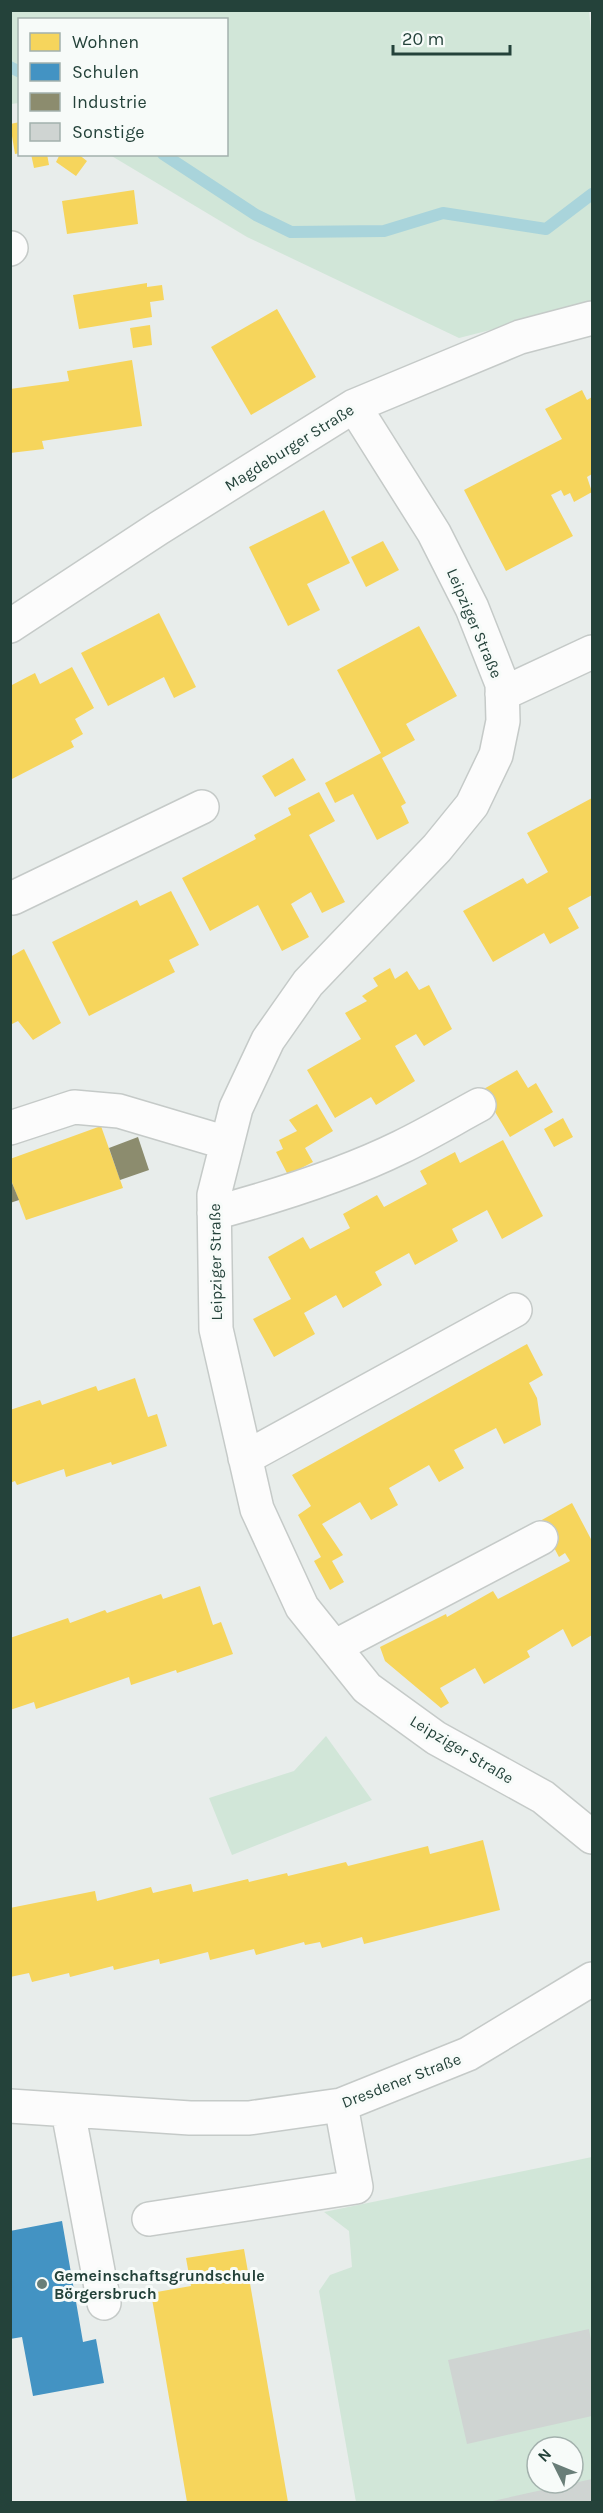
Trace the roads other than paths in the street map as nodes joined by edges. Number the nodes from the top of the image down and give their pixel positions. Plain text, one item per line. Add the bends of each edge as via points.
1 (592, 318) edge
2 (354, 406) junction
3 (10, 627) edge
4 (592, 652) edge
5 (502, 694) junction
6 (202, 807) dead end
7 (11, 897) edge
8 (478, 1105) dead end
9 (10, 1128) edge
10 (227, 1143) junction
11 (214, 1213) junction
12 (515, 1310) dead end
13 (245, 1458) junction
14 (541, 1538) dead end
15 (334, 1647) junction
16 (592, 1838) edge
17 (592, 1979) edge
18 (341, 2105) junction
19 (10, 2106) edge
20 (68, 2111) junction
21 (149, 2219) dead end
22 (104, 2303) dead end

1 - 2 street, Magdeburger Straße via 520,337
2 - 3 street, Magdeburger Straße
2 - 5 street, Leipziger Straße via 440,544 472,608 502,684
4 - 5 street
5 - 10 street, Leipziger Straße via 503,721 496,755 472,805 308,983 268,1040 236,1108
6 - 7 street
8 - 11 street via 401,1147 335,1174
9 - 10 street via 74,1107 119,1111
10 - 11 street, Leipziger Straße via 214,1196
11 - 13 street, Leipziger Straße via 216,1329
12 - 13 street
13 - 15 street, Leipziger Straße via 257,1509 302,1607
14 - 15 street
15 - 16 street, Leipziger Straße via 367,1688 436,1738 543,1797
17 - 18 street, Dresdener Straße via 468,2054
18 - 20 street, Dresdener Straße via 249,2118
18 - 21 street via 356,2187
19 - 20 street, Dresdener Straße
20 - 22 street

